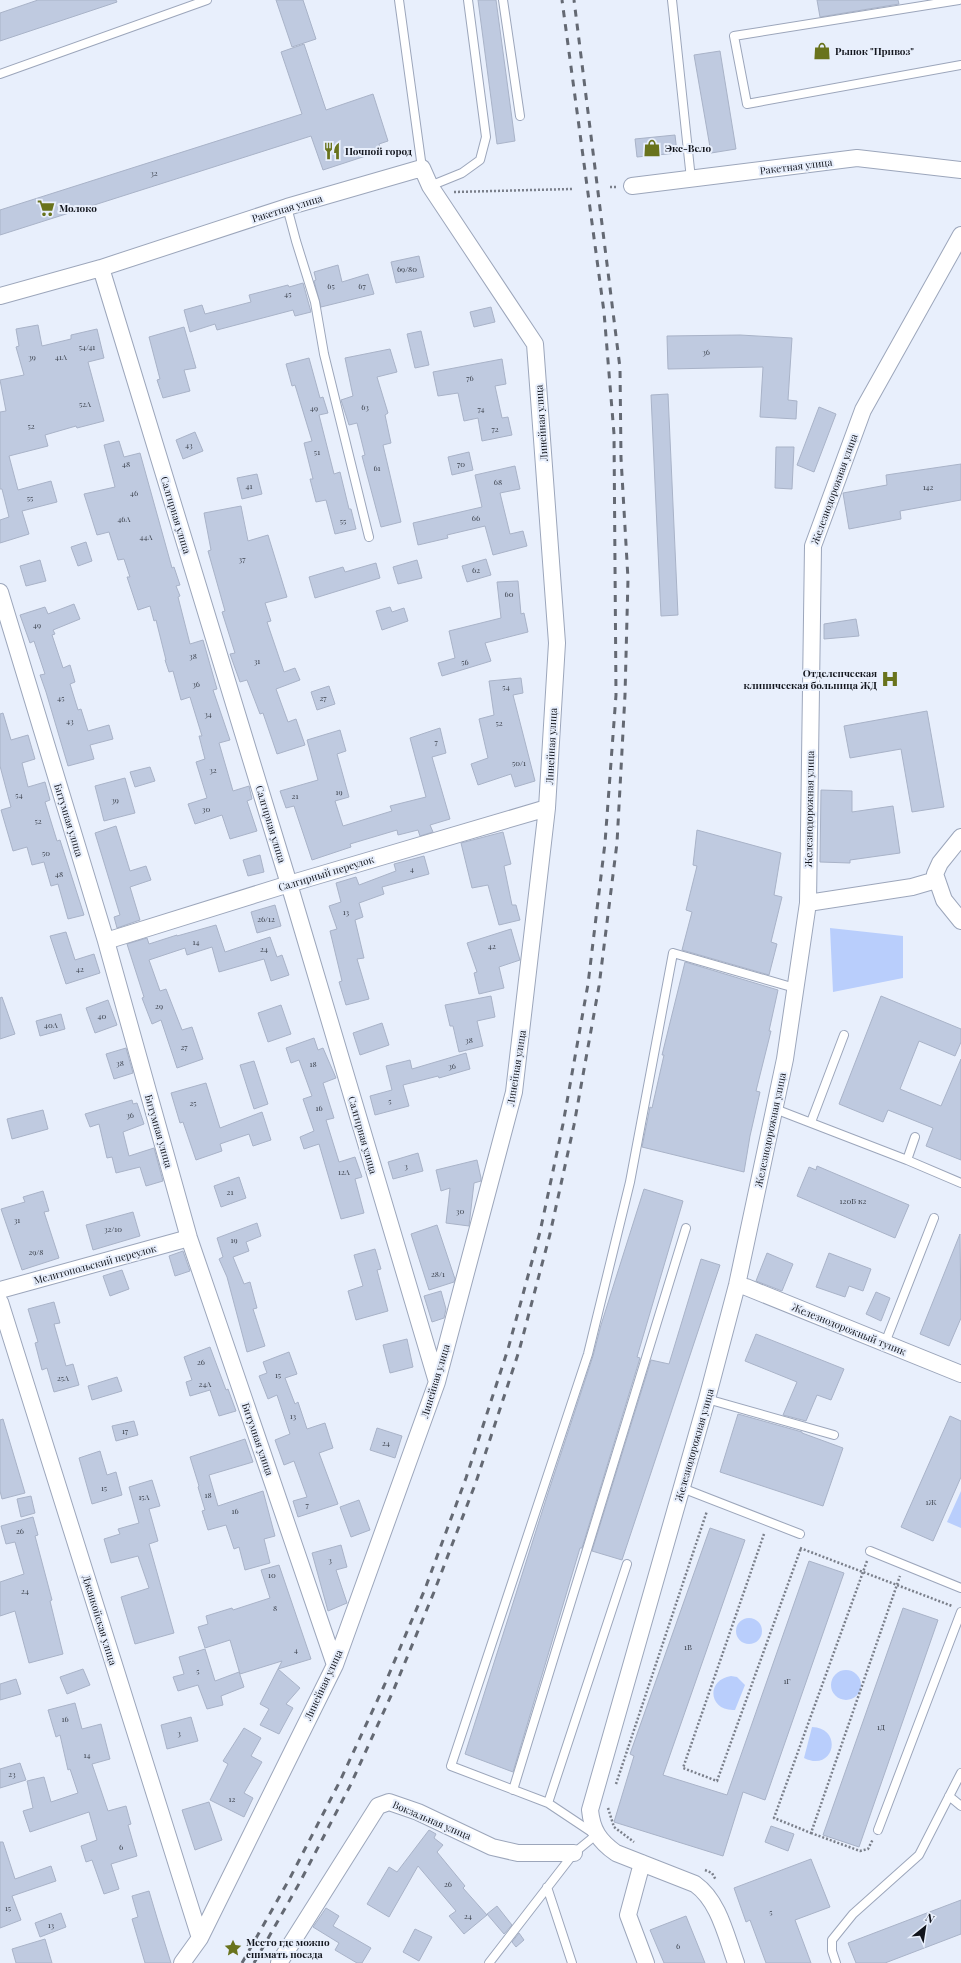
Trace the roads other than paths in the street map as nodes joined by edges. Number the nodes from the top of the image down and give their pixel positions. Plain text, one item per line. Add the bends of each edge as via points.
1 (207, 0) edge
2 (399, 0) edge
3 (468, 0) edge
4 (503, 0) edge
5 (672, 0) edge
6 (959, 0) edge
7 (961, 65) edge
8 (0, 74) edge
9 (520, 116) dead end
10 (422, 168) junction
11 (961, 170) edge
12 (690, 179) junction
13 (434, 184) junction
14 (632, 186) dead end
15 (287, 207) junction
16 (961, 235) edge
17 (101, 268) junction
18 (0, 296) edge
19 (369, 537) dead end
20 (0, 592) edge
21 (547, 808) junction
22 (961, 837) edge
23 (936, 880) junction
24 (289, 884) junction
25 (808, 903) junction
26 (961, 921) edge
27 (106, 941) junction
28 (795, 988) junction
29 (844, 1035) dead end
30 (775, 1109) junction
31 (811, 1122) junction
32 (915, 1137) dead end
33 (907, 1160) junction
34 (961, 1183) edge
35 (934, 1218) dead end
36 (686, 1228) dead end
37 (189, 1238) junction
38 (737, 1285) junction
39 (0, 1290) edge
40 (0, 1302) edge
41 (885, 1343) junction
42 (961, 1374) edge
43 (437, 1382) junction
44 (707, 1400) junction
45 (834, 1435) dead end
46 (680, 1494) junction
47 (800, 1534) dead end
48 (870, 1550) road end
49 (627, 1564) dead end
50 (961, 1588) edge
51 (957, 1609) edge
52 (335, 1665) junction
53 (961, 1773) edge
54 (513, 1790) junction
55 (949, 1796) junction
56 (548, 1803) junction
57 (961, 1806) edge
58 (878, 1830) road end
59 (596, 1835) junction
60 (574, 1853) junction
61 (642, 1863) junction
62 (547, 1887) junction
63 (200, 1938) junction
64 (182, 1963) edge
65 (279, 1963) edge
66 (488, 1963) edge
67 (572, 1963) edge
68 (646, 1963) edge
69 (736, 1963) edge
70 (836, 1963) edge

1 - 8 lane
2 - 10 lane
3 - 13 lane via 486,136 480,160 462,173
4 - 9 lane
5 - 12 lane
6 - 7 lane via 734,36 747,104
10 - 13 street, Линейная улица
10 - 15 street, Ракетная улица
11 - 12 street, Ракетная улица via 857,158
12 - 14 street, Ракетная улица
13 - 21 street, Линейная улица via 535,344 557,642
15 - 17 street, Ракетная улица
15 - 19 lane via 315,302 324,354
16 - 25 street, Железнодорожная улица via 863,410 813,546
17 - 18 street, Ракетная улица
17 - 24 street, Салгирная улица
20 - 27 street, Битумная улица
21 - 24 street, Салгирный переулок
21 - 43 street, Линейная улица via 514,1092
22 - 23 street via 940,862 935,874
23 - 25 street via 912,887
23 - 26 street via 947,904
24 - 27 street, Салгирный переулок
24 - 43 street, Салгирная улица
25 - 28 street, Железнодорожная улица
27 - 37 street, Битумная улица
28 - 30 street, Железнодорожная улица
28 - 54 lane via 673,953 630,1182 588,1354 451,1766
29 - 31 lane
30 - 31 lane
30 - 38 street, Железнодорожная улица
31 - 33 lane
32 - 33 lane
33 - 34 lane
35 - 41 lane
36 - 54 lane
37 - 39 street, Мелитопольский переулок
37 - 52 street, Битумная улица
38 - 41 street, Железнодорожный тупик
38 - 44 street, Железнодорожная улица
40 - 63 street, Джанкойская улица
41 - 42 street, Железнодорожный тупик
43 - 52 street, Линейная улица
44 - 45 lane
44 - 46 street, Железнодорожная улица
46 - 47 lane
46 - 59 street, Железнодорожная улица via 590,1810
48 - 50 lane
49 - 56 lane
51 - 58 lane
52 - 63 street, Линейная улица
53 - 55 lane
54 - 56 lane
55 - 57 lane
55 - 70 lane via 920,1855 853,1914 832,1940
56 - 59 lane
59 - 60 lane
59 - 61 street via 616,1853
60 - 62 lane
60 - 65 street, Вокзальная улица via 518,1853 492,1847 418,1812 389,1802 378,1806
61 - 68 street via 628,1915
61 - 69 street via 695,1884 705,1891 712,1901
62 - 66 lane
62 - 67 lane
63 - 64 street, Линейная улица

